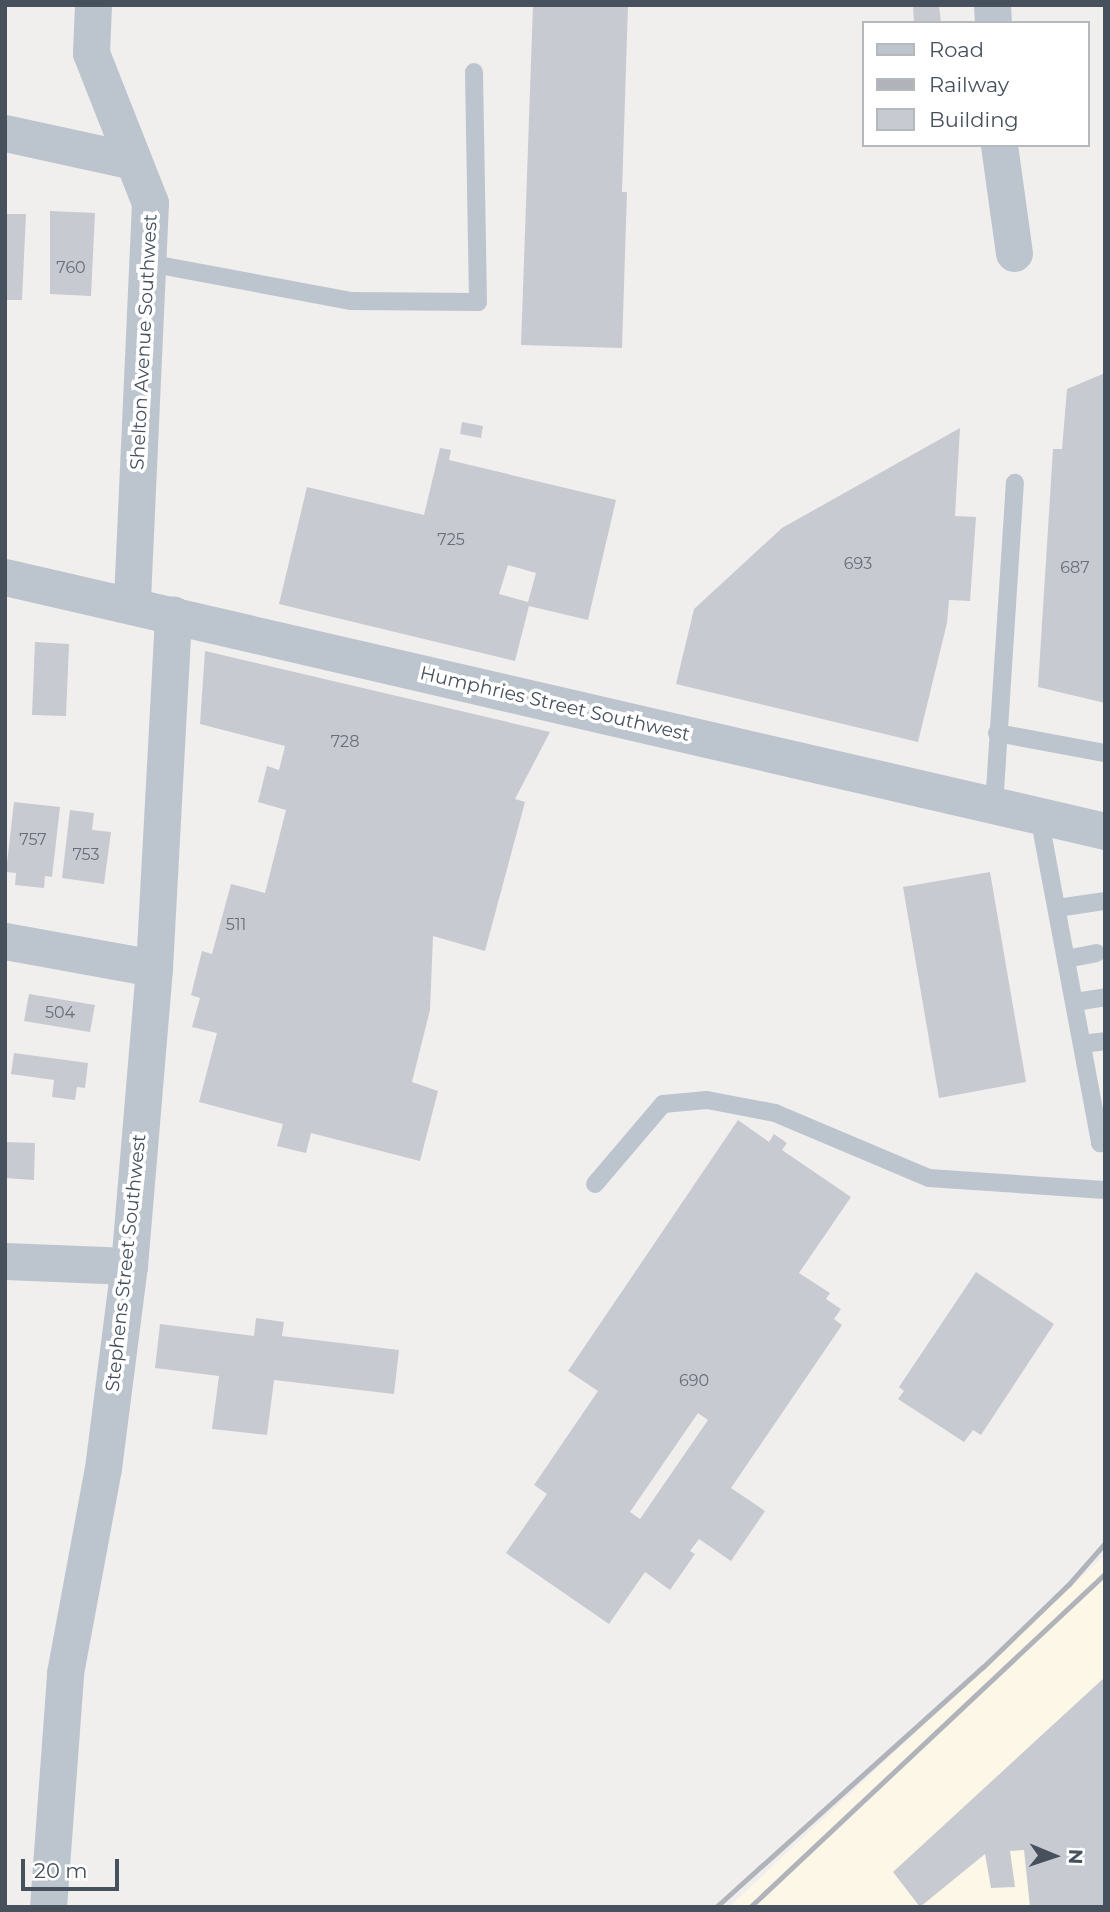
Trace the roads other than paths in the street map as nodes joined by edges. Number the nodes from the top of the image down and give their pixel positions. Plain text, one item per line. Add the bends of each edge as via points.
1 (93, 5) edge
2 (474, 72) dead end
3 (5, 133) edge
4 (999, 147) edge
5 (133, 161) junction
6 (1014, 253) dead end
7 (148, 263) junction
8 (1015, 483) dead end
9 (5, 577) edge
10 (132, 606) junction
11 (173, 615) junction
12 (997, 733) junction
13 (1105, 753) edge
14 (994, 806) junction
15 (1039, 816) junction
16 (1105, 831) edge
17 (1105, 901) edge
18 (1057, 908) junction
19 (5, 941) edge
20 (1096, 953) dead end
21 (1066, 959) junction
22 (154, 968) junction
23 (1105, 996) edge
24 (1074, 1002) junction
25 (1105, 1041) edge
26 (1082, 1044) junction
27 (1098, 1084) edge
28 (1105, 1142) edge
29 (595, 1184) dead end
30 (1105, 1190) edge
31 (5, 1261) edge
32 (129, 1266) junction
33 (48, 1907) edge

1 - 5 street, Shelton Avenue Southwest via 91,53
2 - 7 lane via 478,302 351,301
3 - 5 street
4 - 6 street
5 - 7 street, Shelton Avenue Southwest via 150,203
7 - 10 street, Shelton Avenue Southwest
8 - 12 lane
9 - 10 street, Humphries Street Southwest
10 - 11 street, Humphries Street Southwest
11 - 14 street, Humphries Street Southwest
11 - 22 street, Stephens Street Southwest
12 - 13 lane
12 - 14 lane
14 - 15 street, Humphries Street Southwest
15 - 16 street, Humphries Street Southwest
15 - 18 lane
17 - 18 lane
18 - 21 lane
19 - 22 street
20 - 21 lane
21 - 24 lane
22 - 32 street, Stephens Street Southwest
23 - 24 lane
24 - 26 lane
25 - 26 lane
26 - 27 lane
27 - 28 lane via 1100,1143
29 - 30 lane via 663,1104 707,1100 775,1113 929,1178
31 - 32 street
32 - 33 street, Stephens Street Southwest via 103,1468 65,1674

